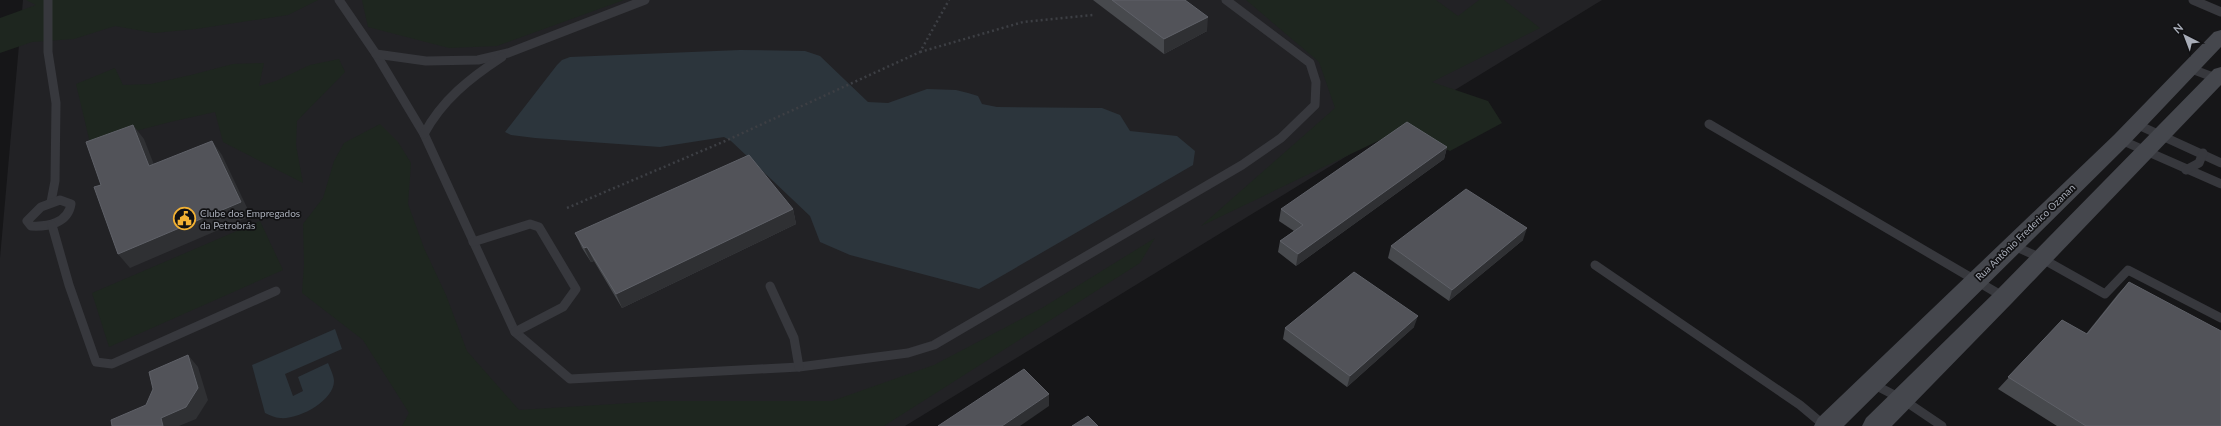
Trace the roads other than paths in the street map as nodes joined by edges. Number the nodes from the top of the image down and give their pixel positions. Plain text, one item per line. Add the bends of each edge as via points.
1 (48, 0) edge
2 (339, 0) edge
3 (645, 0) edge
4 (1226, 0) edge
5 (2193, 0) edge
6 (2221, 12) edge
7 (2221, 36) edge
8 (508, 53) junction
9 (376, 54) junction
10 (2189, 68) junction
11 (2219, 77) edge
12 (1709, 124) dead end
13 (2136, 124) junction
14 (424, 134) junction
15 (2161, 134) junction
16 (2121, 140) junction
17 (2145, 151) junction
18 (2203, 153) junction
19 (2221, 163) edge
20 (2186, 170) junction
21 (2221, 184) edge
22 (51, 202) junction
23 (52, 225) junction
24 (473, 242) junction
25 (2011, 245) junction
26 (2041, 258) junction
27 (1596, 265) dead end
28 (1974, 281) junction
29 (770, 286) dead end
30 (276, 291) dead end
31 (2004, 297) junction
32 (2221, 318) edge
33 (515, 332) junction
34 (799, 367) junction
35 (1871, 383) junction
36 (1902, 400) junction
37 (1826, 426) edge
38 (1874, 426) edge
39 (1942, 426) edge

1 - 22 lane via 48,52 56,103 55,181
2 - 9 lane
3 - 8 lane
4 - 34 lane via 1310,63 1316,82 1315,104 1281,138 1242,165 934,345 908,353
5 - 6 lane
7 - 10 main road, Rua Antônio Frederico Ozanan
8 - 9 lane via 478,60 456,61 426,61
8 - 14 lane via 479,71 456,90 431,119
9 - 14 lane
10 - 11 lane
10 - 13 main road, Rua Antônio Frederico Ozanan
11 - 15 main road
12 - 28 lane
13 - 15 lane
13 - 16 main road, Rua Antônio Frederico Ozanan
14 - 24 lane
15 - 17 main road
15 - 18 lane
16 - 17 lane
16 - 25 main road, Rua Antônio Frederico Ozanan
17 - 20 lane
17 - 26 main road
18 - 19 lane
18 - 20 lane via 2199,163
20 - 21 lane
22 - 23 lane via 67,201 72,209
22 - 23 lane via 31,214 27,221 31,226 40,228
23 - 30 lane via 69,285 96,362 112,364
24 - 33 lane
24 - 33 lane via 530,224 539,227 576,289 563,307
25 - 26 lane
25 - 28 main road, Rua Antônio Frederico Ozanan
26 - 31 main road
26 - 32 lane via 2105,294 2128,270
27 - 37 lane via 1800,405
28 - 31 lane
28 - 35 main road, Rua Antônio Frederico Ozanan
29 - 34 lane via 794,338
31 - 36 main road
33 - 34 lane via 570,379
35 - 36 lane
35 - 37 main road, Rua Antônio Frederico Ozanan
36 - 38 main road
36 - 39 lane

